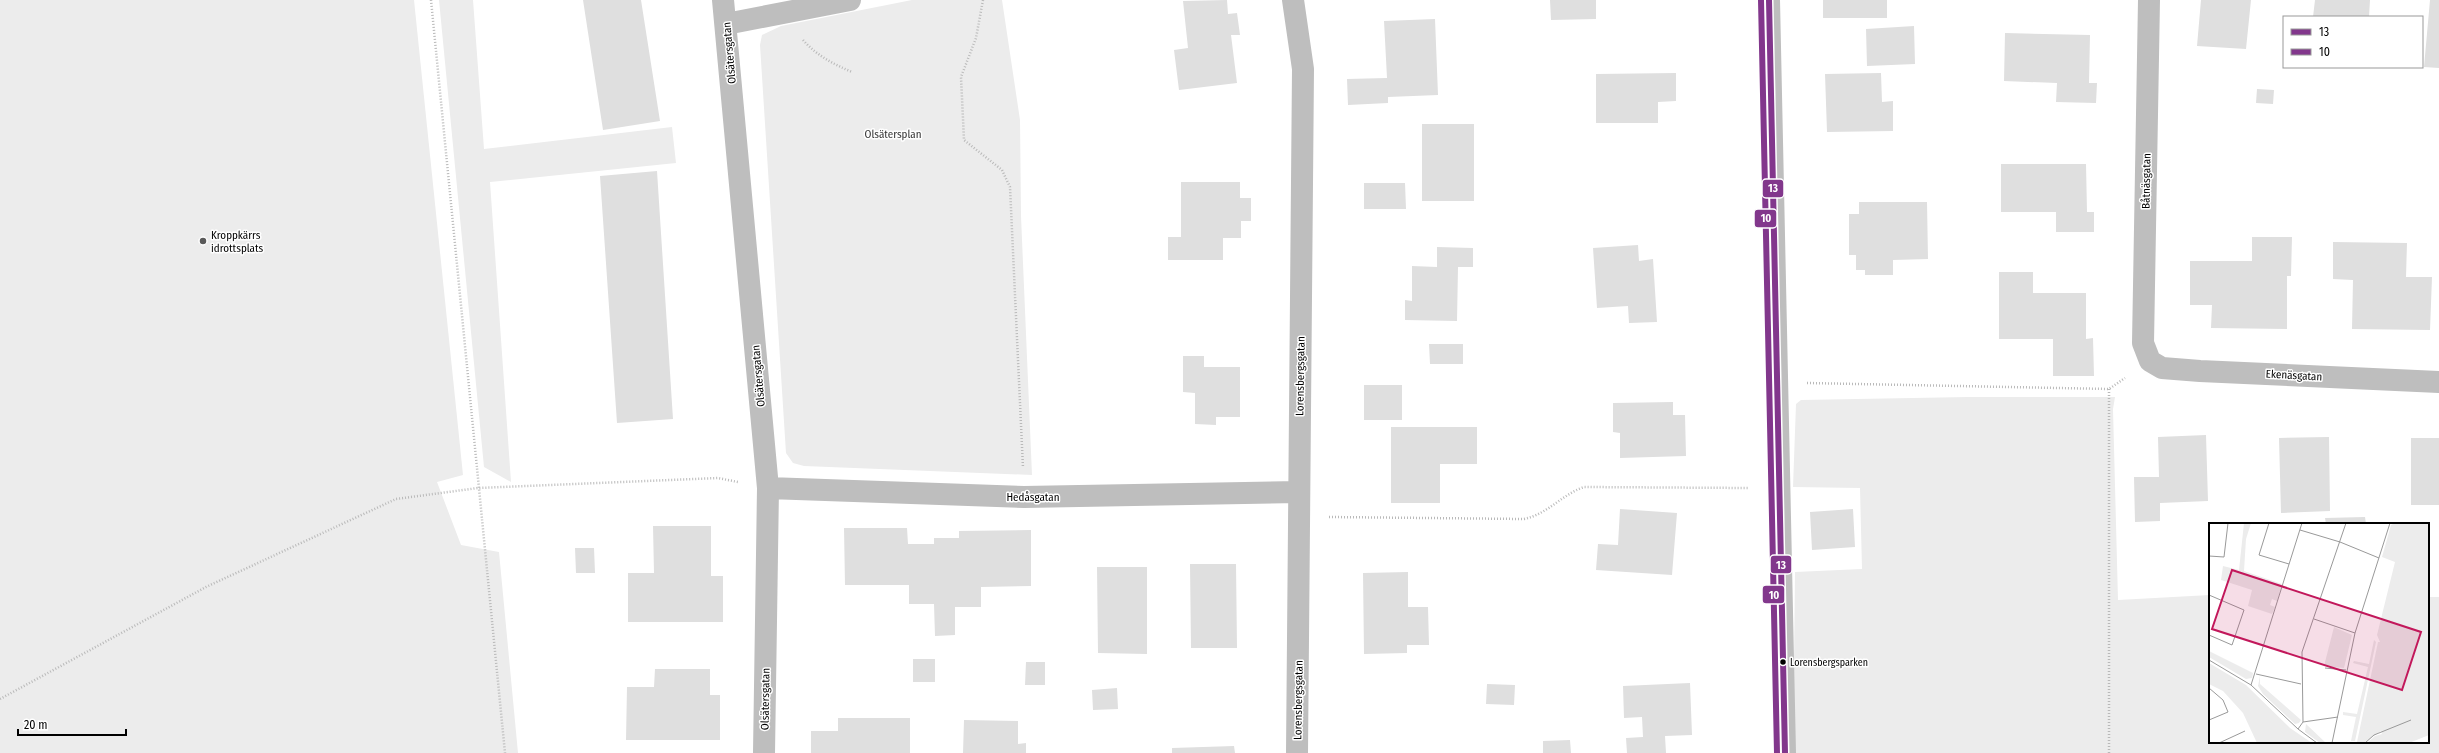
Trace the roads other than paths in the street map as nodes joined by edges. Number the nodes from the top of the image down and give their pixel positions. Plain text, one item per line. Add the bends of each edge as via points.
1 (723, 0) edge
2 (850, 0) edge
3 (1293, 0) edge
4 (1769, 0) edge
5 (2149, 0) edge
6 (726, 24) junction
7 (2150, 361) joint
8 (2439, 382) edge
9 (768, 488) junction
10 (1298, 492) junction
11 (764, 753) edge
12 (1297, 753) edge
13 (1786, 753) edge

1 - 6 street, Olsätersgatan
2 - 6 street
3 - 10 street, Lorensbergsgatan via 1303,69
4 - 13 street
5 - 7 street, Båtnäsgatan via 2143,343
6 - 9 street, Olsätersgatan
7 - 8 street, Ekenäsgatan via 2162,368 2200,371
9 - 10 street, Hedåsgatan via 1024,498
9 - 11 street, Olsätersgatan
10 - 12 street, Lorensbergsgatan via 1300,517

